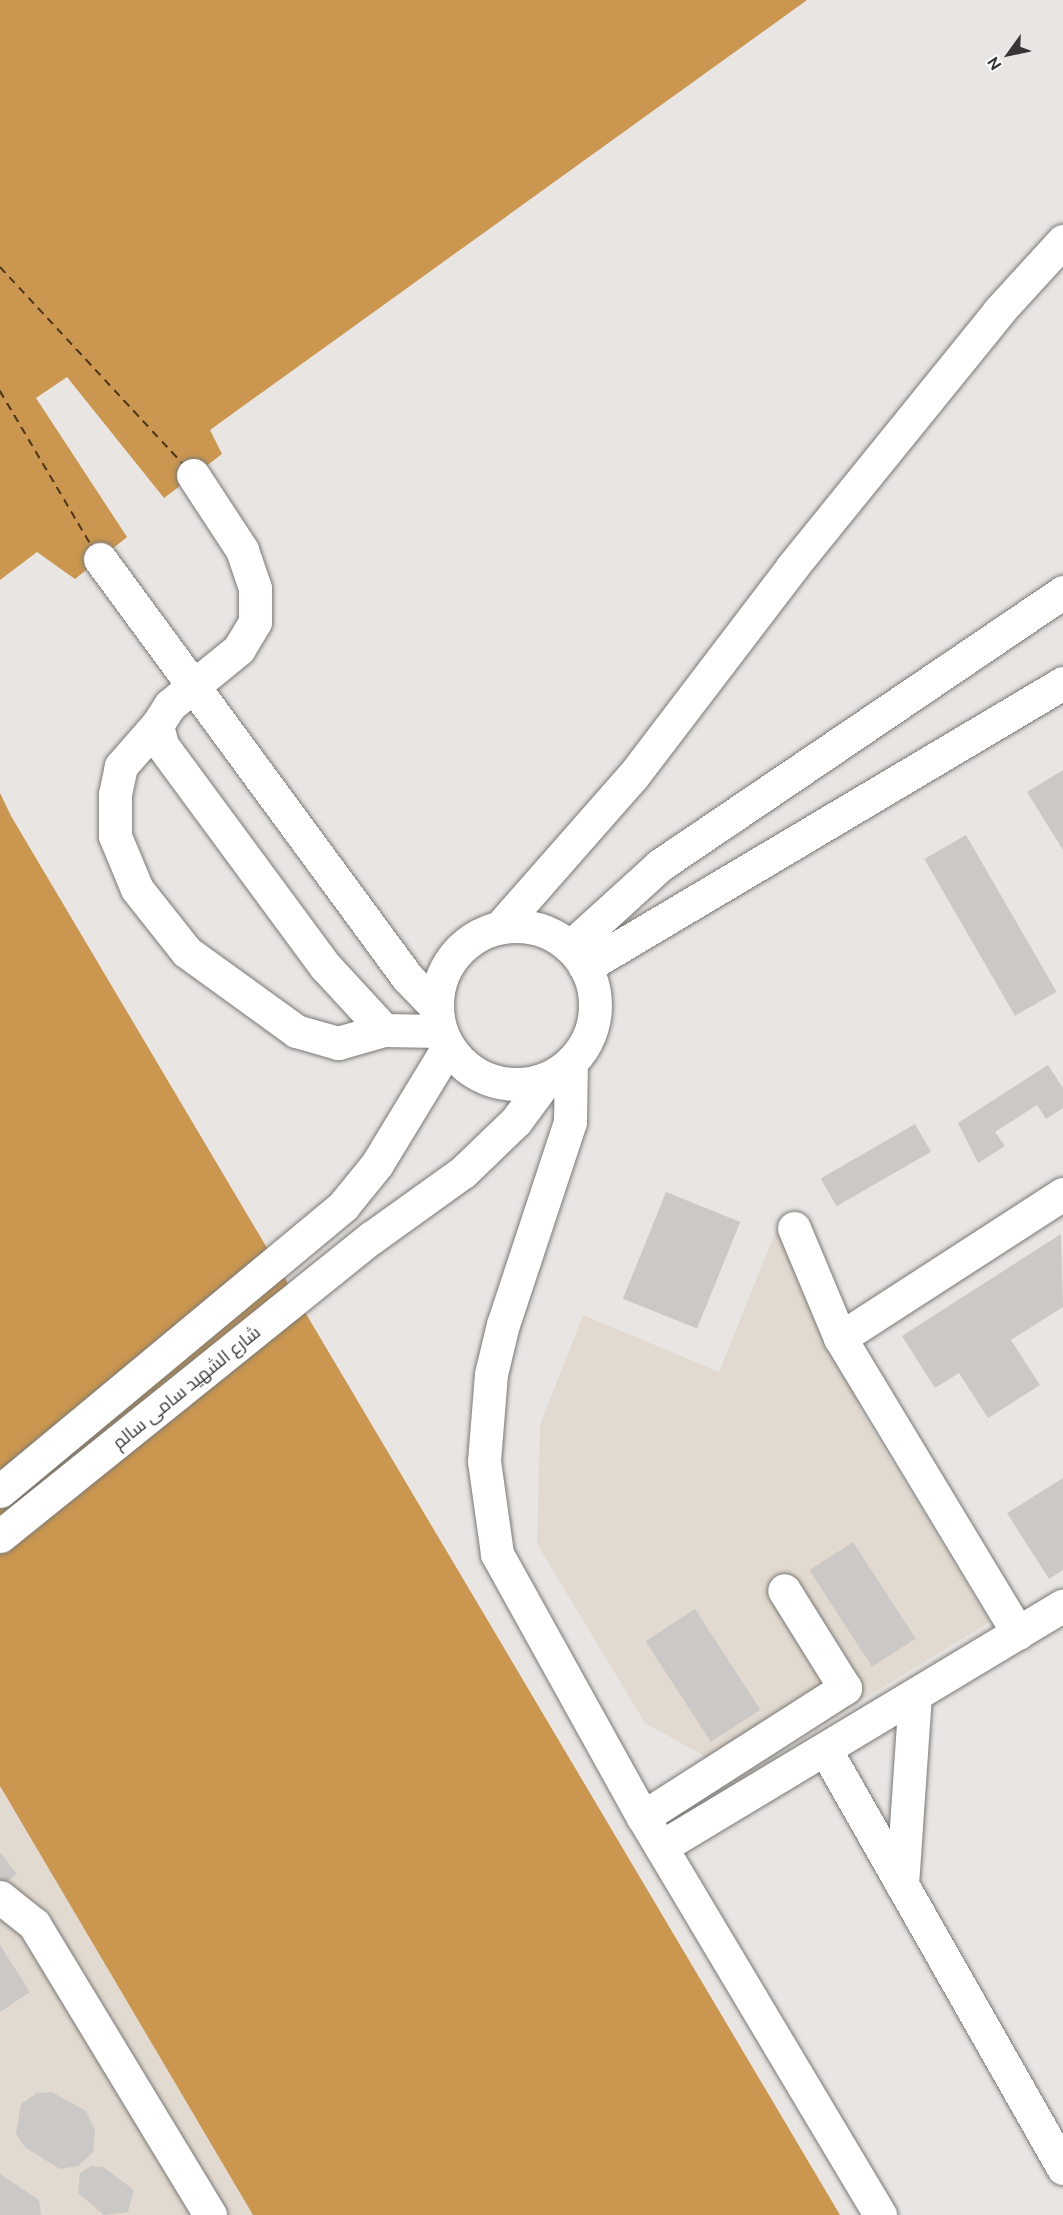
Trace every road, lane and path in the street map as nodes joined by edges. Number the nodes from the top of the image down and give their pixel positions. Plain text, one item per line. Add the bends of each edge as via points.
1 (1063, 241) edge
2 (193, 475) dead end
3 (100, 559) dead end
4 (1063, 592) edge
5 (191, 683) junction
6 (1063, 683) edge
7 (157, 725) junction
8 (501, 926) junction
9 (578, 957) junction
10 (442, 1028) junction
11 (384, 1030) junction
12 (559, 1071) junction
13 (1063, 1194) edge
14 (794, 1228) dead end
15 (840, 1338) junction
16 (0, 1491) edge
17 (0, 1536) edge
18 (784, 1590) dead end
19 (1063, 1605) edge
20 (1018, 1633) junction
21 (915, 1695) junction
22 (825, 1749) junction
23 (644, 1817) junction
24 (661, 1846) junction
25 (902, 1885) junction
26 (0, 1897) edge
27 (1063, 2168) edge
28 (210, 2215) edge
29 (880, 2215) edge

1 - 8 main road via 999,311 844,503 633,776
2 - 5 main road via 242,550 255,588 255,622 239,649
3 - 5 main road
4 - 9 main road via 660,865
5 - 7 main road
5 - 10 main road
6 - 9 main road
7 - 11 main road via 176,765 318,957
7 - 11 main road via 121,766 115,795 115,836 137,889 187,952 296,1031 338,1043
8 - 9 main road via 538,929
8 - 10 main road via 483,932 454,954 437,988
9 - 12 main road via 595,995 593,1024
10 - 11 main road
10 - 12 main road via 460,1062 492,1081 520,1084
10 - 16 main road via 377,1164 343,1206
12 - 17 main road, شارع الشهيد سامى سالم via 491,1148 371,1238
12 - 23 main road via 570,1122 502,1324 491,1374 486,1505 497,1554
13 - 15 main road
14 - 15 main road
15 - 20 main road
18 - 23 main road via 845,1688
19 - 20 main road
20 - 21 main road
21 - 22 main road
21 - 25 main road
22 - 24 main road
22 - 25 main road
23 - 24 main road
24 - 29 main road
25 - 27 main road
26 - 28 main road via 34,1924

